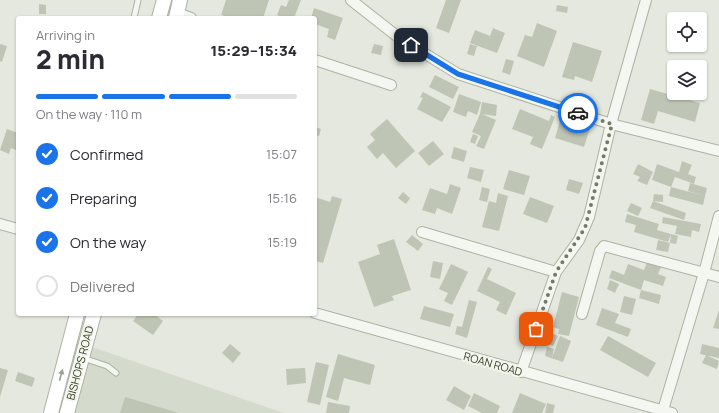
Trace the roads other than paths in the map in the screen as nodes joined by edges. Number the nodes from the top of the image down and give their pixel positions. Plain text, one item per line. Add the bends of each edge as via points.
1 (138, 0) edge
2 (164, 0) edge
3 (351, 0) edge
4 (646, 0) edge
5 (178, 10) edge
6 (134, 16) edge
7 (160, 16) edge
8 (188, 16) edge
9 (317, 61) edge
10 (391, 85) dead end
11 (612, 124) junction
12 (719, 151) edge
13 (719, 216) edge
14 (0, 226) edge
15 (16, 229) edge
16 (422, 232) dead end
17 (556, 272) junction
18 (704, 273) junction
19 (719, 277) edge
20 (317, 314) edge
21 (582, 314) dead end
22 (76, 316) edge
23 (93, 316) edge
24 (82, 358) junction
25 (521, 372) junction
26 (116, 373) dead end
27 (668, 412) edge
28 (51, 413) edge
29 (66, 413) edge

1 - 6 lane
2 - 7 main road
3 - 11 street via 398,37 454,73
4 - 11 street
5 - 8 street
9 - 10 street
11 - 12 street
11 - 17 street via 585,228
13 - 18 street
14 - 15 street
16 - 17 street
17 - 25 street
18 - 19 street
18 - 21 street via 603,246
18 - 27 street
20 - 25 street, ROAN ROAD
28 -> 22 main road, BISHOPS ROAD
23 - 24 main road, BISHOPS ROAD
24 - 26 lane via 107,366
24 - 29 main road, BISHOPS ROAD
25 - 27 street, ROAN ROAD

